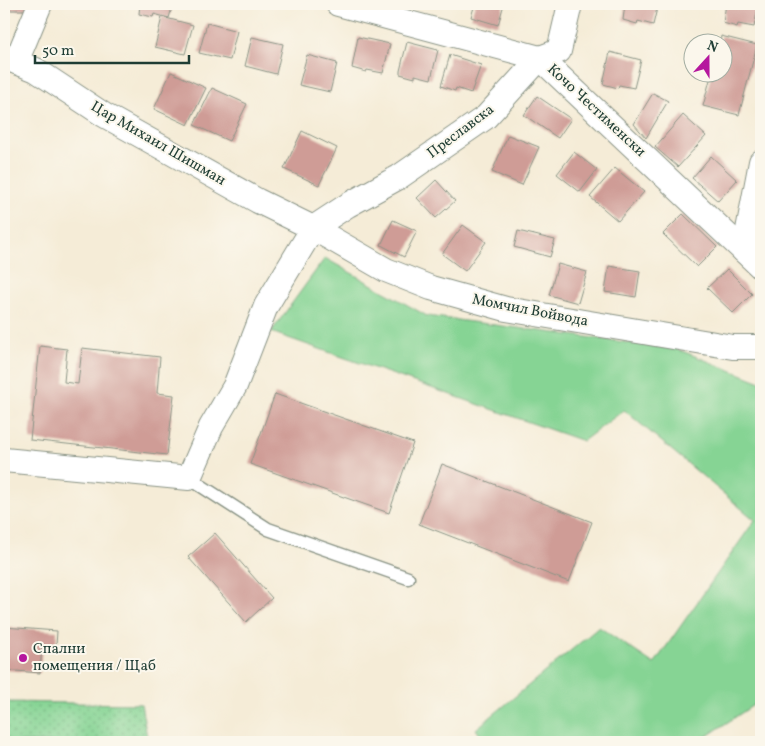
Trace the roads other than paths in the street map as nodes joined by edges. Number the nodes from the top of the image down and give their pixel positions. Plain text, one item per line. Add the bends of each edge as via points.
1 (40, 4) edge
2 (338, 4) edge
3 (570, 4) edge
4 (540, 58) junction
5 (10, 59) edge
6 (761, 162) edge
7 (314, 228) junction
8 (744, 251) junction
9 (761, 267) edge
10 (761, 347) edge
11 (4, 460) edge
12 (188, 478) junction
13 (408, 578) dead end

1 - 5 street
2 - 4 street, Кочо Честименски
3 - 4 street, Преславска via 559,51
4 - 7 street, Преславска via 486,117 399,177
4 - 8 street, Кочо Честименски
5 - 7 street, Цар Михаил Шишман via 36,70 104,115 258,201
6 - 8 street
7 - 10 street, Момчил Войвода via 386,270 430,288 497,306 732,347
7 - 12 street via 266,306 235,386 211,427
8 - 9 street, Кочо Честименски
11 - 12 street
12 - 13 lane via 268,528

